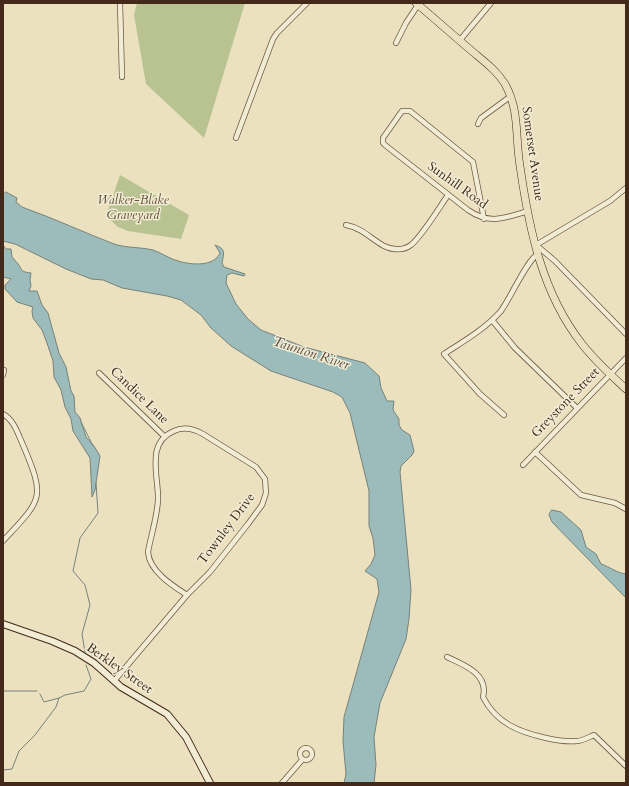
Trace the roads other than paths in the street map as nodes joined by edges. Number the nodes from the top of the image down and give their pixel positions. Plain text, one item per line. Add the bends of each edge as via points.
1 (120, 3) edge
2 (307, 3) edge
3 (491, 3) edge
4 (417, 4) edge
5 (460, 40) junction
6 (396, 43) dead end
7 (122, 77) dead end
8 (511, 96) junction
9 (478, 124) dead end
10 (236, 138) dead end
11 (626, 188) edge
12 (448, 195) junction
13 (528, 211) junction
14 (484, 219) junction
15 (346, 225) dead end
16 (536, 245) junction
17 (538, 254) junction
18 (492, 320) junction
19 (626, 334) edge
20 (626, 358) edge
21 (4, 370) dead end
22 (99, 373) dead end
23 (610, 374) junction
24 (3, 375) edge
25 (626, 389) edge
26 (577, 408) junction
27 (3, 414) edge
28 (504, 415) dead end
29 (164, 436) junction
30 (535, 452) junction
31 (523, 465) dead end
32 (626, 509) edge
33 (3, 542) edge
34 (187, 595) junction
35 (3, 624) edge
36 (447, 657) dead end
37 (114, 681) junction
38 (302, 760) dead end
39 (626, 766) edge
40 (210, 783) edge
41 (282, 783) edge

1 - 7 street
2 - 10 street via 273,39
3 - 5 street
4 - 5 main road, Somerset Avenue
4 - 6 street
5 - 8 main road, Somerset Avenue via 497,73
8 - 9 street via 481,118
8 - 13 main road, Somerset Avenue via 516,115 519,163
11 - 16 street via 610,201
12 - 14 street, Sunhill Road
12 - 14 street, Sunhill Road via 385,146 383,141 401,112 410,111 473,162
12 - 15 street via 414,242 404,248 388,248 360,229
13 - 14 street, Sunhill Road via 497,220
13 - 16 main road, Somerset Avenue
16 - 17 main road, Somerset Avenue
16 - 19 street
17 - 18 street via 530,260 512,295
17 - 23 main road, Somerset Avenue via 558,309 582,344
18 - 26 street via 512,345
18 - 28 street via 444,356
20 - 23 street, Greystone Street
21 - 24 street
22 - 29 street, Candice Lane
23 - 25 main road, Somerset Avenue
23 - 26 street, Greystone Street
26 - 30 street, Greystone Street
27 - 33 street via 15,427 34,469 37,487 33,508
29 - 34 street via 155,454 158,502 148,557 159,574
29 - 34 street, Townley Drive via 181,428 198,431 256,467 266,483 262,505 214,566
30 - 31 street, Greystone Street
30 - 32 street via 581,495 615,503
34 - 37 street, Townley Drive
35 - 37 main road, Berkley Street via 70,648 94,663
36 - 39 street via 477,673 485,702 508,726 525,733 577,742 594,735
37 - 40 main road, Berkley Street via 162,711 174,722 189,741
38 - 41 street

